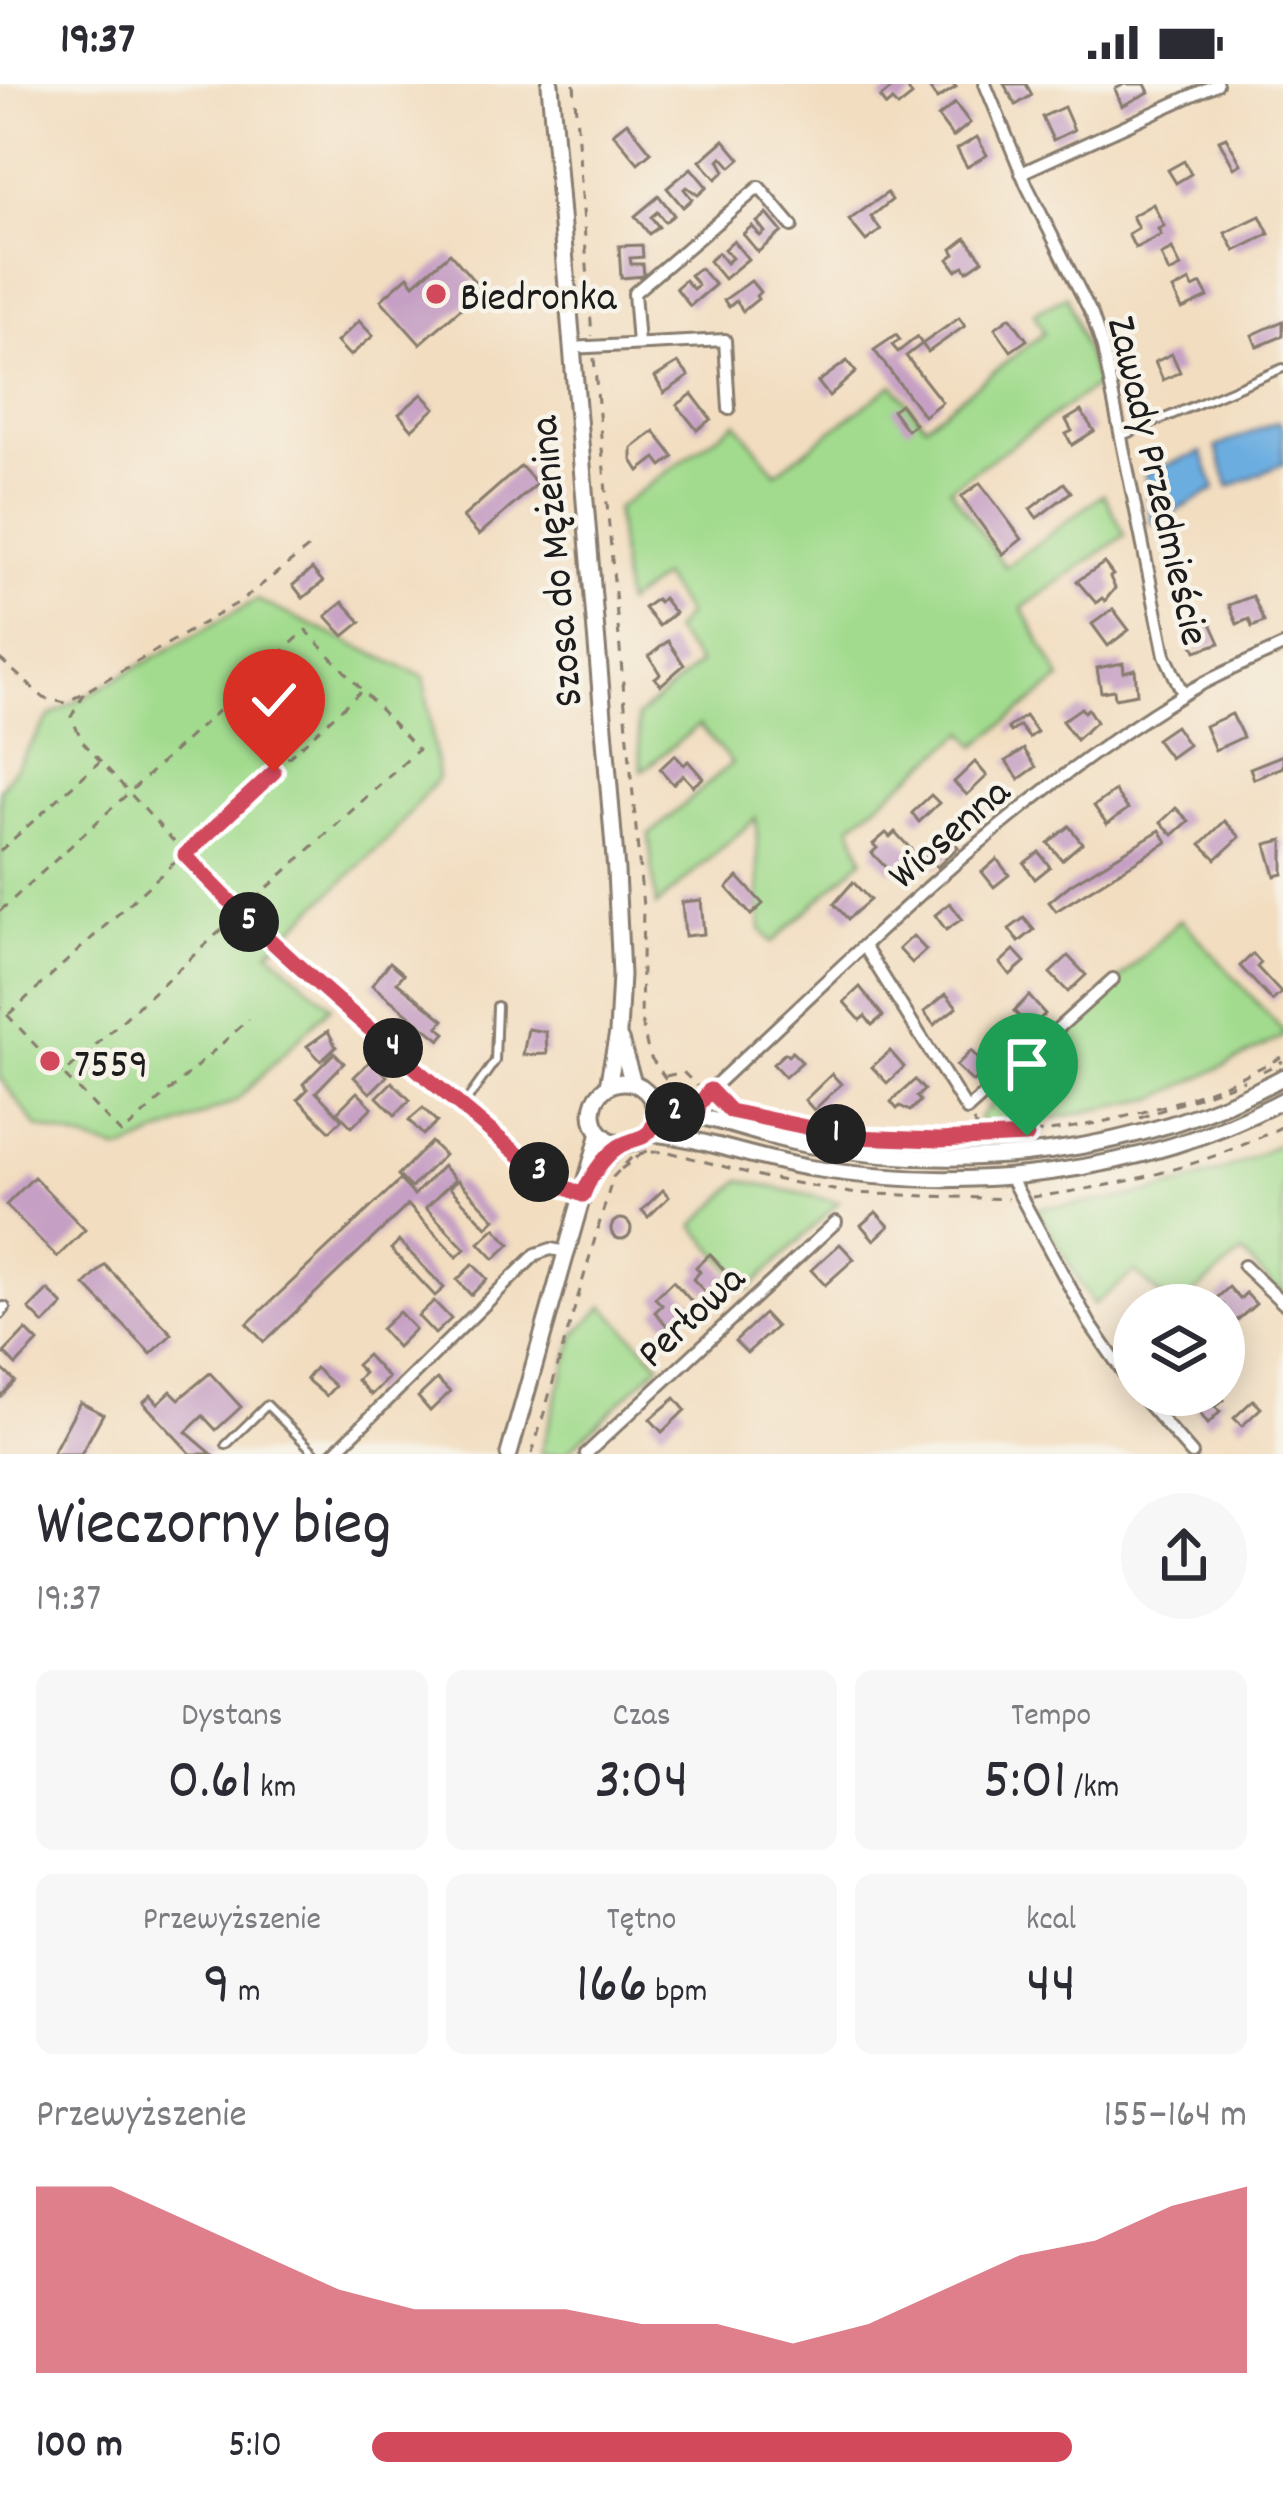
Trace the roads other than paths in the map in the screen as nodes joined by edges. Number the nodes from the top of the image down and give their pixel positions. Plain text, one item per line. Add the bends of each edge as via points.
1 (550, 84) edge
2 (986, 84) edge
3 (1217, 84) edge
4 (1021, 172) junction
5 (792, 226) dead end
6 (638, 344) junction
7 (570, 348) junction
8 (1283, 368) edge
9 (729, 409) dead end
10 (1121, 436) junction
11 (1283, 646) edge
12 (1184, 694) junction
13 (864, 946) junction
14 (287, 956) road end
15 (1113, 979) dead end
16 (497, 1006) dead end
17 (618, 1034) junction
18 (1283, 1077) edge
19 (633, 1083) junction
20 (608, 1086) junction
21 (1283, 1100) edge
22 (463, 1106) junction
23 (667, 1106) junction
24 (697, 1117) junction
25 (600, 1133) junction
26 (649, 1133) junction
27 (620, 1145) junction
28 (814, 1147) junction
29 (809, 1168) junction
30 (1009, 1175) junction
31 (589, 1177) junction
32 (583, 1195) junction
33 (836, 1222) dead end
34 (567, 1252) junction
35 (1244, 1266) dead end
36 (1283, 1303) edge
37 (1113, 1357) edge
38 (1159, 1416) edge
39 (226, 1445) dead end
40 (316, 1454) edge
41 (333, 1454) edge
42 (509, 1454) edge
43 (586, 1454) edge
44 (1192, 1454) edge

1 - 7 main road, Szosa do Mężenina
2 - 4 street, Zawady Przedmieście
3 - 4 street
4 - 10 street, Zawady Przedmieście via 1092,315
5 - 6 street via 759,188 634,293
6 - 7 street
6 - 9 street via 725,340
7 - 17 main road, Szosa do Mężenina via 616,871
8 - 10 lane
10 - 12 street, Zawady Przedmieście via 1166,655
11 - 12 street, Wiosenna
12 - 13 street, Wiosenna via 1031,802
13 - 15 street via 967,1110
13 - 24 street, Wiosenna via 706,1094
14 - 22 street
16 - 22 lane via 495,1061
17 - 19 main road, Szosa do Mężenina
17 - 20 main road, Szosa do Mężenina
18 - 28 street via 1210,1113 1077,1146 992,1156
19 - 20 main road
19 - 23 main road
20 - 25 main road via 593,1108
21 - 30 street via 1166,1147
22 - 32 street via 548,1180
23 - 24 street
23 - 26 main road
24 - 28 street
25 - 27 main road
25 - 31 main road
26 - 27 main road
26 - 29 street
27 - 31 main road
28 - 29 street
29 - 30 street via 907,1179
30 - 37 street
31 - 32 main road
32 - 34 main road
33 - 43 street, Perłowa
34 - 41 street via 536,1254
34 - 42 main road
35 - 36 street
38 - 44 street
39 - 40 lane via 267,1405

